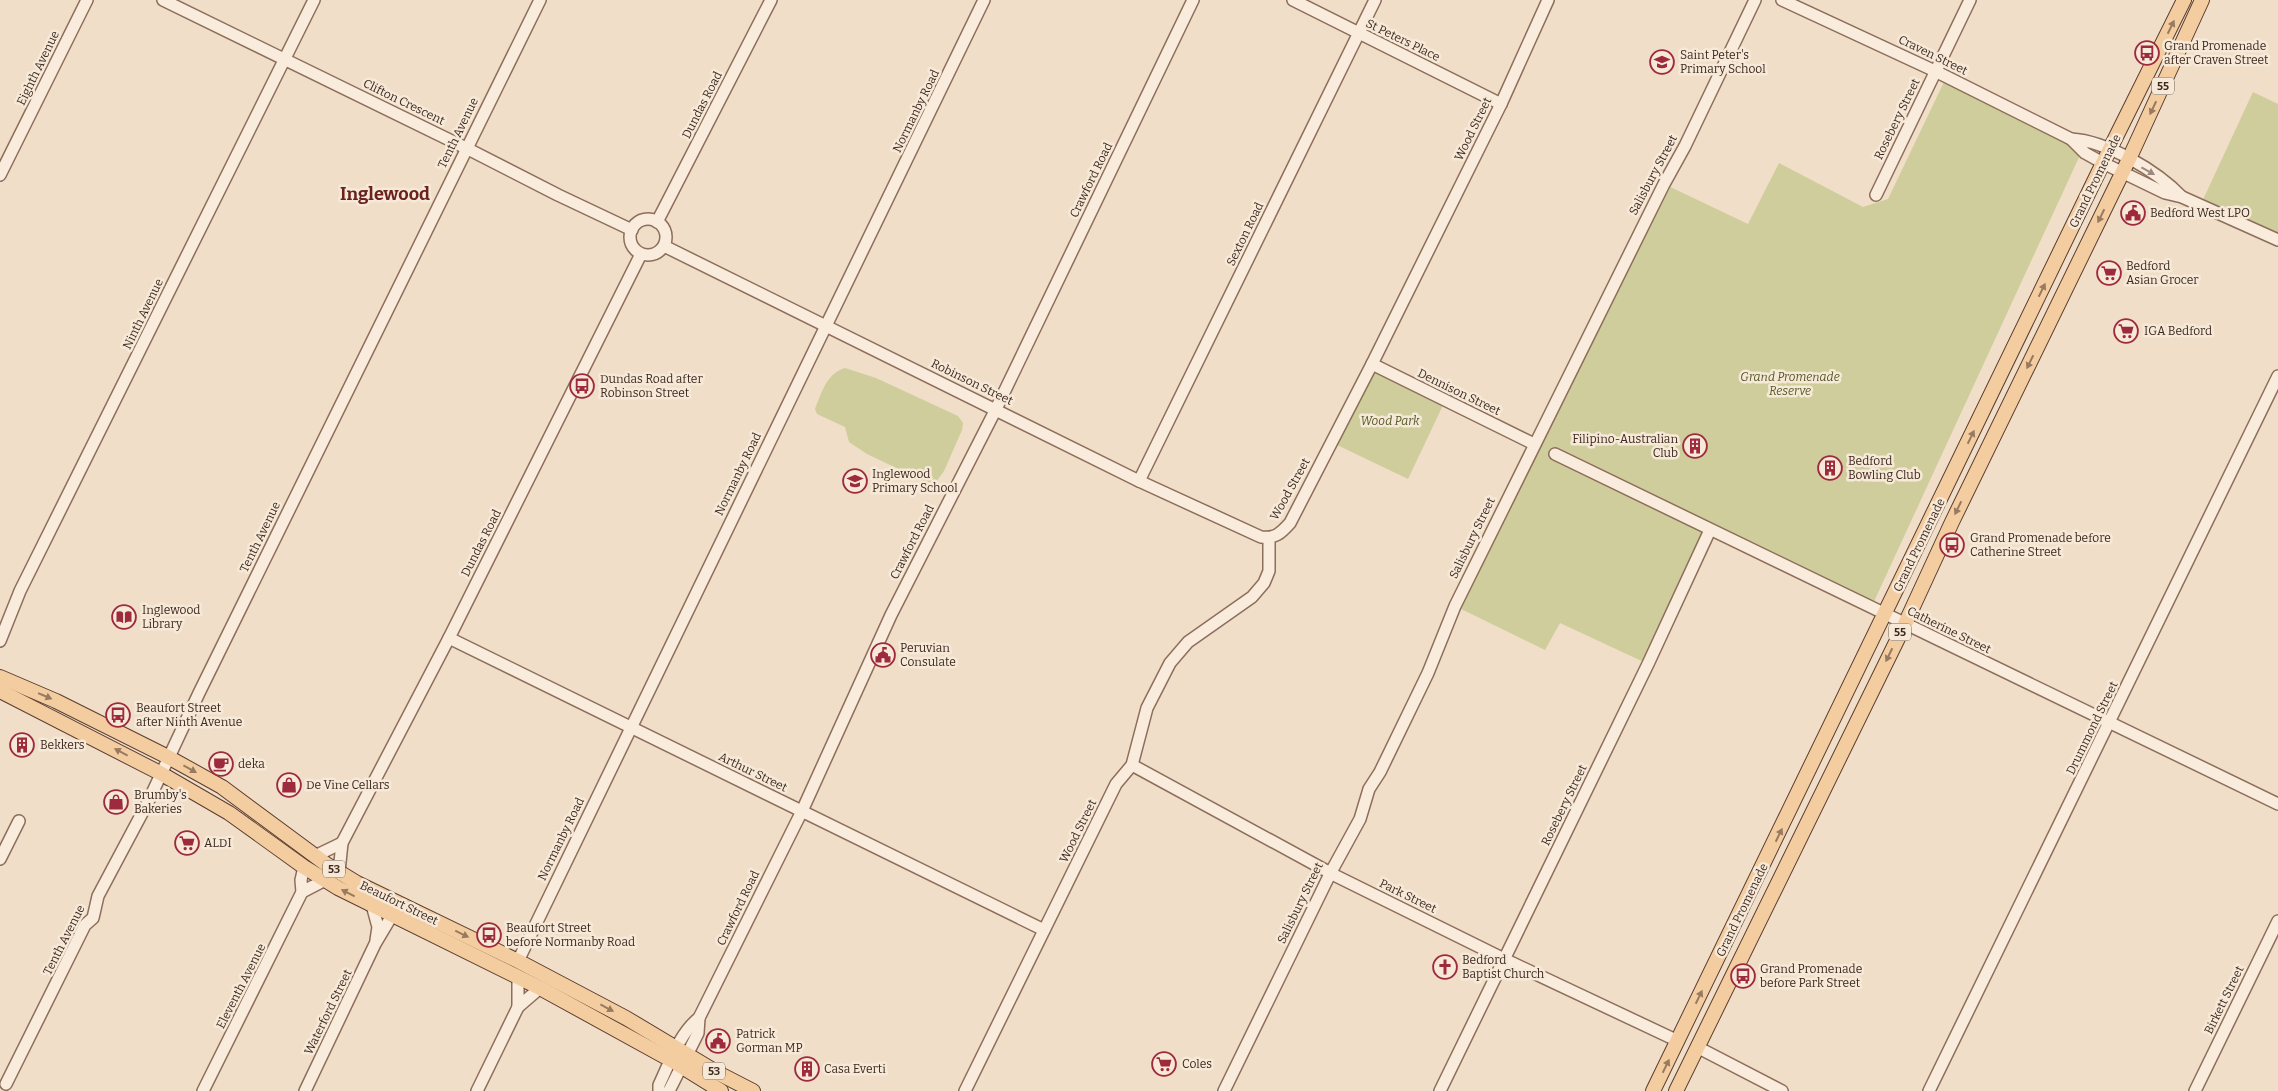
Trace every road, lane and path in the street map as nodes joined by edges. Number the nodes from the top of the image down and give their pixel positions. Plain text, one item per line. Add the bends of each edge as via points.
1 (87, 0) edge
2 (162, 0) edge
3 (314, 0) edge
4 (540, 0) edge
5 (771, 0) edge
6 (984, 0) edge
7 (1293, 0) edge
8 (1375, 0) edge
9 (1548, 0) edge
10 (1755, 0) edge
11 (1782, 0) edge
12 (1970, 0) edge
13 (2184, 0) edge
14 (2202, 0) edge
15 (1189, 1) edge
16 (1359, 33) junction
17 (284, 60) junction
18 (1935, 71) junction
19 (1501, 104) junction
20 (2071, 139) junction
21 (466, 148) junction
22 (2111, 149) junction
23 (2129, 159) junction
24 (2103, 163) junction
25 (2122, 172) junction
26 (0, 175) edge
27 (1876, 195) dead end
28 (2182, 196) junction
29 (657, 222) junction
30 (632, 230) junction
31 (2278, 240) edge
32 (664, 246) junction
33 (641, 254) junction
34 (824, 326) junction
35 (2043, 335) junction
36 (1372, 364) junction
37 (2002, 373) junction
38 (2278, 376) edge
39 (996, 409) junction
40 (1534, 444) junction
41 (1556, 454) dead end
42 (1139, 481) junction
43 (1710, 530) junction
44 (1269, 538) junction
45 (1886, 615) junction
46 (1904, 624) junction
47 (449, 638) junction
48 (0, 642) edge
49 (0, 677) edge
50 (0, 692) edge
51 (2110, 723) junction
52 (631, 728) junction
53 (168, 757) junction
54 (1132, 765) junction
55 (160, 773) junction
56 (2278, 804) edge
57 (802, 810) junction
58 (19, 821) dead end
59 (342, 843) junction
60 (315, 856) junction
61 (0, 859) edge
62 (304, 867) junction
63 (339, 872) junction
64 (1331, 872) junction
65 (325, 880) junction
66 (302, 892) junction
67 (372, 905) junction
68 (396, 910) junction
69 (2278, 921) edge
70 (1044, 930) junction
71 (375, 944) junction
72 (1504, 959) junction
73 (518, 961) junction
74 (518, 977) junction
75 (540, 988) junction
76 (518, 1006) junction
77 (1678, 1041) junction
78 (1697, 1048) junction
79 (680, 1057) junction
80 (6, 1086) edge
81 (203, 1091) edge
82 (304, 1091) edge
83 (477, 1091) edge
84 (659, 1091) edge
85 (669, 1091) edge
86 (721, 1091) edge
87 (753, 1091) edge
88 (965, 1091) edge
89 (1224, 1091) edge
90 (1440, 1091) edge
91 (1653, 1091) edge
92 (1676, 1091) edge
93 (1782, 1091) edge
94 (1930, 1091) edge
95 (2195, 1091) edge

1 - 26 street, Eighth Avenue
2 - 17 street, Clifton Crescent
3 - 17 street, Ninth Avenue
4 - 21 street, Tenth Avenue
5 - 29 street, Dundas Road
6 - 34 street, Normanby Road via 867,245
7 - 16 street, St Peters Place
8 - 16 street, Sexton Road
9 - 19 street, Wood Street
10 - 40 street, Salisbury Street
11 - 18 street, Craven Street
12 - 18 street, Rosebery Street
22 -> 13 main road, Grand Promenade / 55
14 -> 23 main road, Grand Promenade / 55
15 - 39 street, Crawford Road
16 - 19 street, St Peters Place
16 - 42 street, Sexton Road
17 - 21 street, Clifton Crescent
17 - 48 street, Ninth Avenue via 20,591
18 - 20 street, Craven Street
18 - 27 street, Rosebery Street
19 - 36 street, Wood Street
20 - 22 street, Craven Street via 2087,140
20 - 24 street, Craven Street via 2085,153
21 - 30 street, Clifton Crescent
21 - 53 street, Tenth Avenue
22 - 23 street, Craven Street
22 - 24 main road, Grand Promenade / 55
23 - 25 main road, Grand Promenade / 55
23 -> 28 street, Craven Street via 2167,181
24 - 25 street, Craven Street
37 -> 24 main road, Grand Promenade / 55
25 - 28 street, Craven Street via 2165,193
25 -> 35 main road, Grand Promenade / 55
28 - 31 street, Craven Street
29 - 30 street via 643,220
29 - 32 street via 666,233
30 - 33 street via 633,246
32 - 33 street via 654,254
32 - 34 street, Robinson Street
33 - 47 street, Dundas Road
34 - 39 street, Robinson Street
34 - 52 street, Normanby Road
35 - 37 main road via 2034,335 2019,357
35 -> 46 main road, Grand Promenade / 55
36 - 40 street, Dennison Street
36 - 44 street, Wood Street via 1290,523 1280,534
45 -> 37 main road, Grand Promenade / 55
38 - 51 street, Drummond Street
39 - 42 street, Robinson Street
39 - 57 street, Crawford Road via 890,615
40 - 64 street, Salisbury Street via 1454,606 1402,729 1369,789 1360,819
41 - 43 street, Catherine Street
42 - 44 street, Robinson Street via 1260,537
43 - 45 street, Catherine Street
43 - 72 street, Rosebery Street
44 - 54 street, Wood Street via 1269,571 1259,592 1188,642 1170,663 1146,708
45 - 46 street, Catherine Street
77 -> 45 main road, Grand Promenade / 55
46 - 51 street, Catherine Street
46 -> 78 main road, Grand Promenade / 55
47 - 52 street, Arthur Street
47 - 59 street, Dundas Road
49 -> 53 main road, Beaufort Street / 53 via 56,700
55 -> 50 main road, Beaufort Street / 53
51 - 56 street, Catherine Street
51 - 94 street, Drummond Street
52 - 57 street, Arthur Street
52 - 73 street, Normanby Road
53 - 55 street, Tenth Avenue
53 -> 60 main road, Beaufort Street / 53 via 222,787
54 - 64 street, Park Street
54 - 70 street, Wood Street via 1116,784
55 - 62 main road, Beaufort Street / 53 via 229,813
55 - 80 street, Tenth Avenue via 98,896 93,918 86,925
57 - 70 street, Arthur Street
57 - 79 street, Crawford Road via 699,1018 688,1027
58 - 61 street
59 - 60 street
59 - 63 street, Dundas Road
60 - 63 main road, Beaufort Street / 53
62 - 65 main road, Beaufort Street / 53
62 - 66 street, Eleventh Avenue
63 - 68 main road, Beaufort Street / 53
64 - 72 street, Park Street
64 - 89 street, Salisbury Street
65 - 66 street
67 -> 65 main road, Beaufort Street / 53
66 - 81 street, Eleventh Avenue
67 - 68 main road, Beaufort Street / 53
67 - 71 street, Waterford Street via 378,927
68 - 71 street, Waterford Street
68 -> 73 main road, Beaufort Street / 53
68 - 74 main road, Beaufort Street / 53
69 - 95 street, Birkett Street
70 - 88 street, Wood Street
71 - 82 street, Waterford Street
72 - 77 street, Park Street
72 - 90 street, Rosebery Street
73 -> 79 main road, Beaufort Street / 53 via 626,1018
74 - 75 main road, Beaufort Street / 53
74 - 76 street
75 - 76 street
75 - 79 main road, Beaufort Street / 53
76 - 83 street
91 -> 77 main road, Grand Promenade / 55
78 - 92 main road, Grand Promenade / 55
78 - 93 street
79 - 84 street, Crawford Road
79 - 85 street, Crawford Road
79 - 86 main road, Beaufort Street / 53
79 - 87 main road, Beaufort Street / 53

